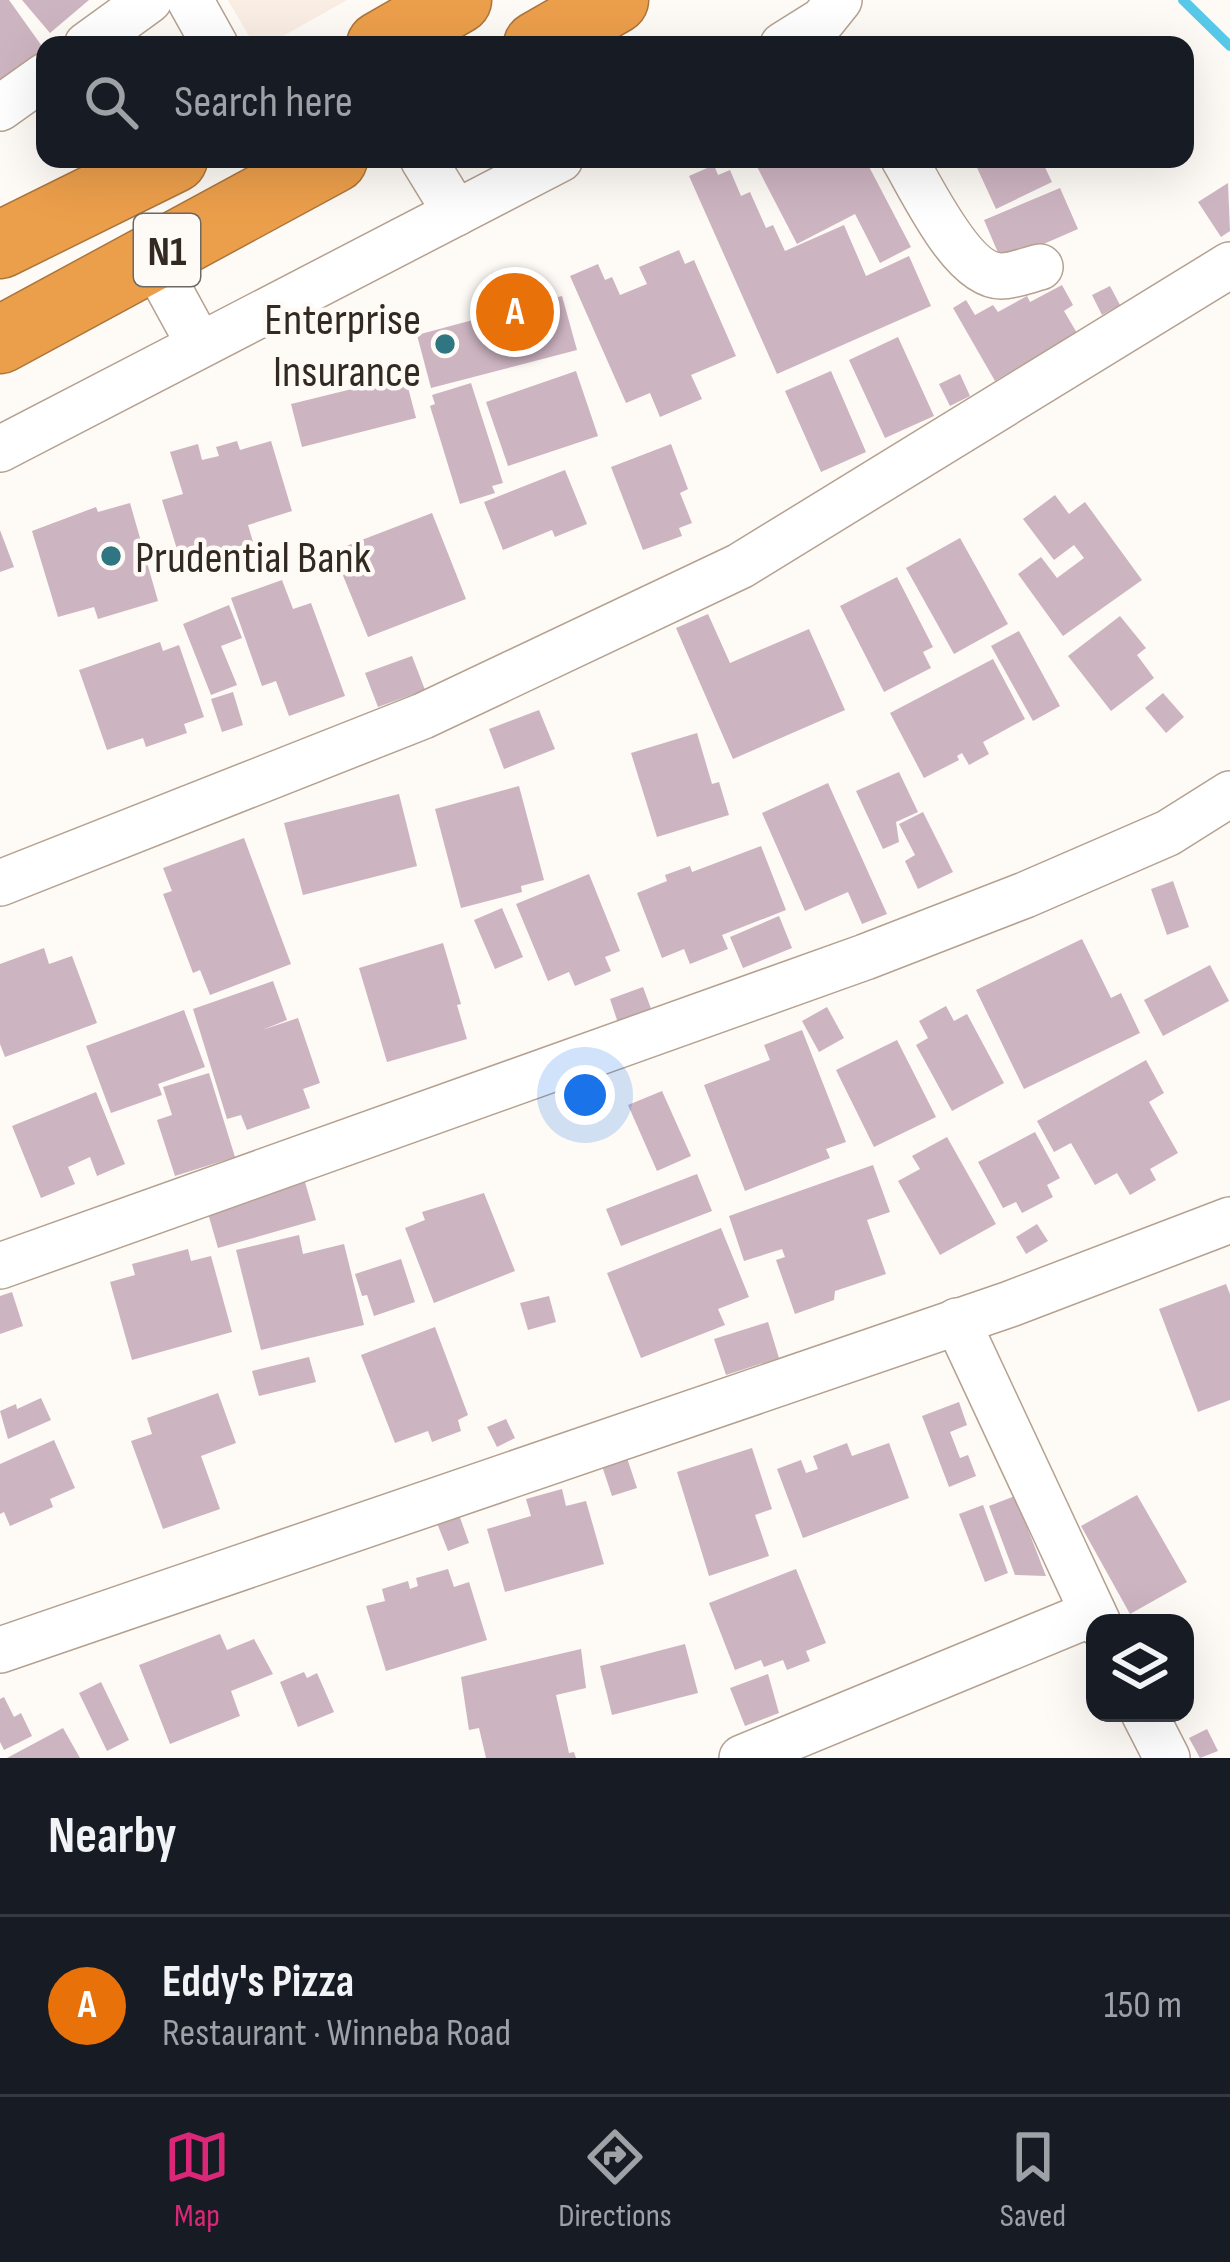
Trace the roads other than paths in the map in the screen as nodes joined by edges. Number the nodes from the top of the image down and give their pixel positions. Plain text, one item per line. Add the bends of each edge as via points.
1 (149, 0) edge
2 (190, 0) edge
3 (458, 0) edge
4 (615, 0) edge
5 (833, 22) edge
6 (99, 36) edge
7 (210, 36) edge
8 (396, 36) edge
9 (553, 36) edge
10 (803, 36) edge
11 (36, 82) edge
12 (0, 108) edge
13 (156, 168) edge
14 (317, 168) edge
15 (428, 168) edge
16 (543, 168) edge
17 (909, 168) edge
18 (456, 213) junction
19 (0, 245) edge
20 (152, 258) junction
21 (1230, 266) edge
22 (1040, 267) dead end
23 (0, 340) edge
24 (199, 344) junction
25 (0, 449) edge
26 (1230, 794) edge
27 (0, 883) edge
28 (1230, 1220) edge
29 (0, 1265) edge
30 (957, 1321) junction
31 (1093, 1614) edge
32 (1086, 1622) edge
33 (0, 1650) edge
34 (1149, 1722) edge
35 (742, 1758) edge
36 (1167, 1758) edge

1 - 6 street
2 - 7 street
3 - 8 highway
4 - 9 highway
5 - 10 street
11 - 12 street
13 - 19 highway, N1
14 - 20 highway, N1
15 - 18 street
16 - 18 street
17 - 22 street via 952,241 985,272
18 - 24 street
20 - 23 highway, N1
20 - 24 street
21 - 27 street via 740,566 423,716
24 - 25 street
26 - 29 street via 1168,833 885,950
28 - 30 street
30 - 31 street
30 - 33 street
32 - 35 street
34 - 36 street

